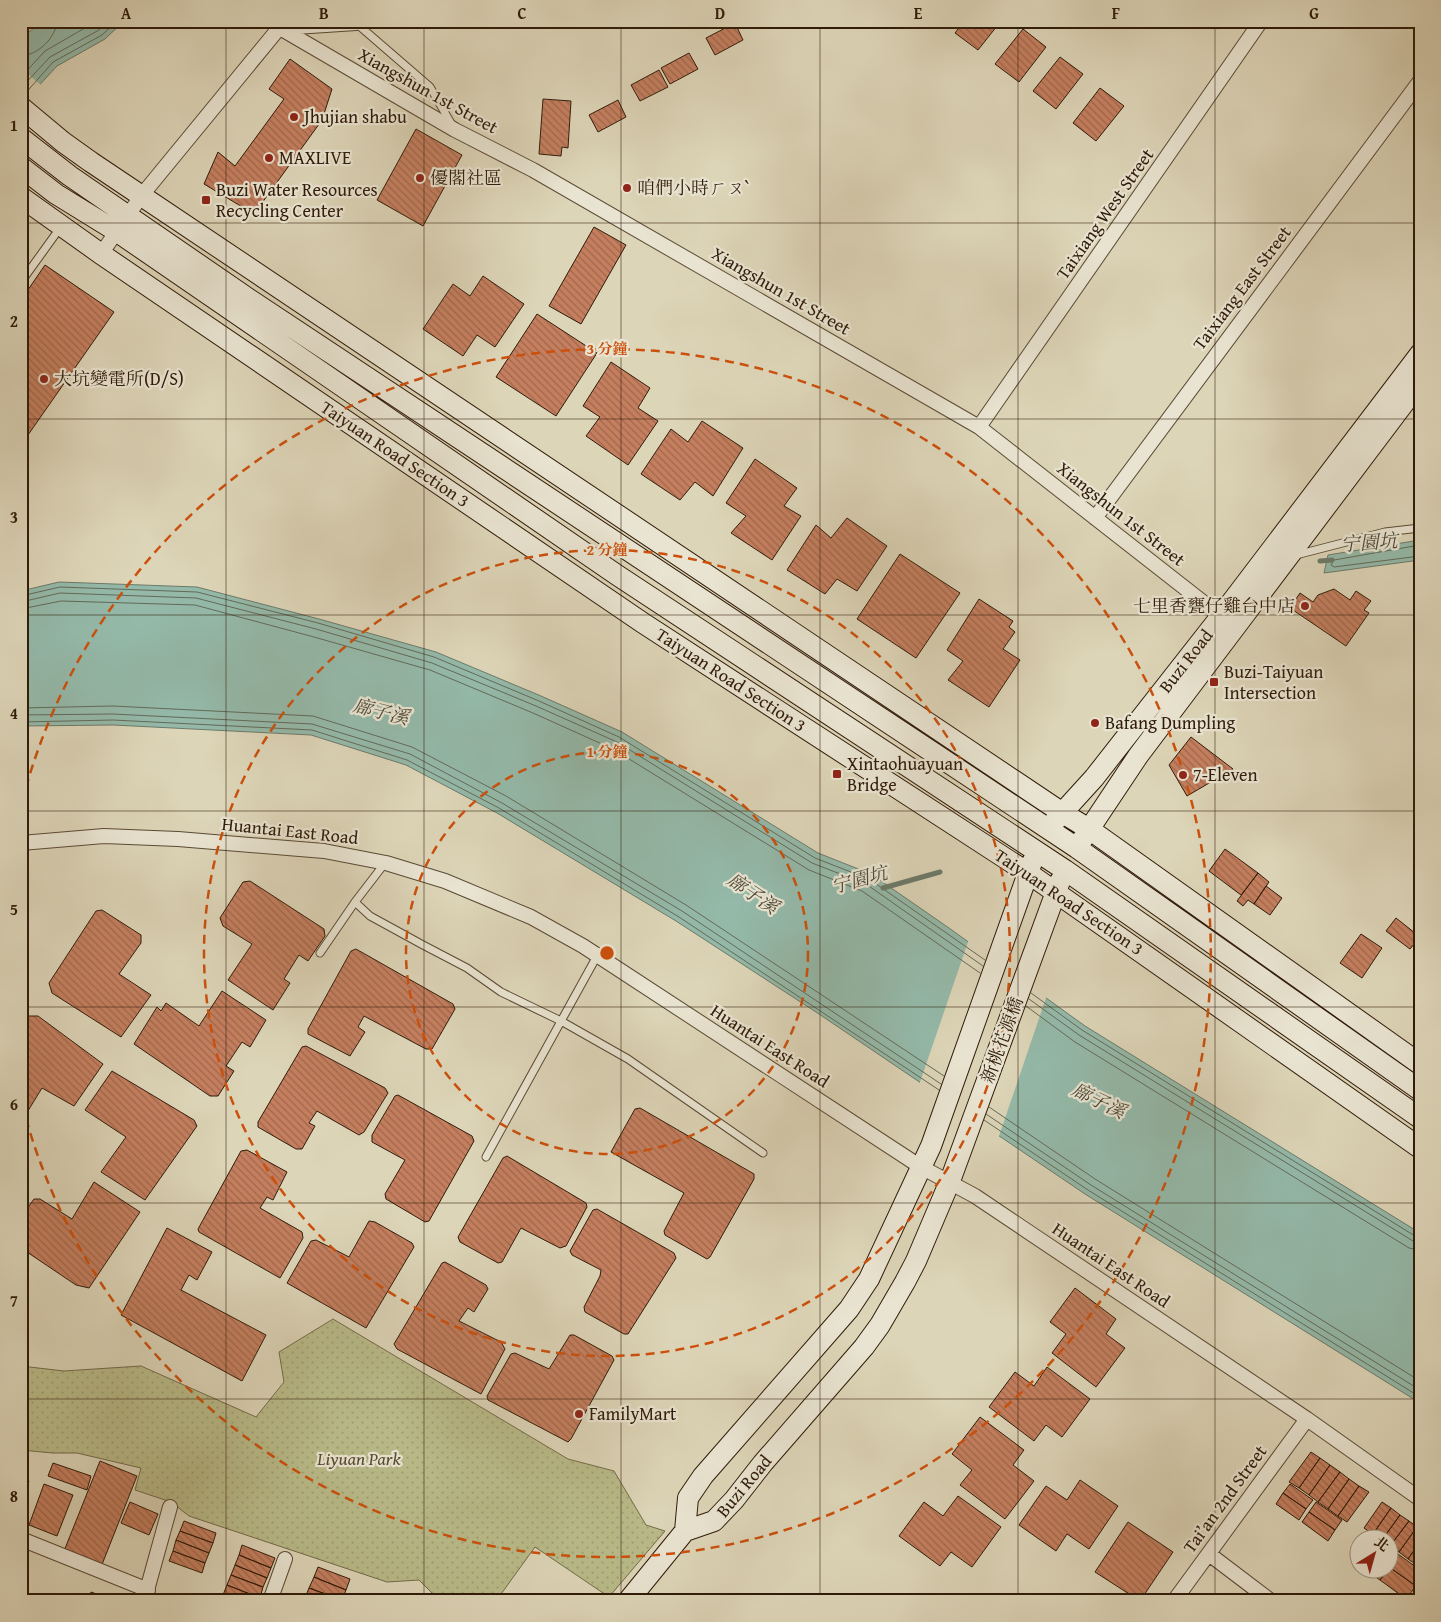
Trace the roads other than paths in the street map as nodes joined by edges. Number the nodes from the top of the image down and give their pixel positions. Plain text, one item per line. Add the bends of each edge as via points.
1 (1262, 21) edge
2 (358, 22) edge
3 (282, 24) edge
4 (1420, 81) edge
5 (21, 107) edge
6 (455, 130) junction
7 (21, 138) edge
8 (21, 167) edge
9 (142, 195) junction
10 (21, 197) edge
11 (121, 223) junction
12 (62, 226) junction
13 (101, 254) junction
14 (21, 282) edge
15 (1420, 354) edge
16 (1420, 382) edge
17 (979, 427) junction
18 (1095, 518) junction
19 (1420, 528) edge
20 (1281, 551) junction
21 (1228, 622) junction
22 (1061, 812) junction
23 (1049, 829) junction
24 (1089, 829) junction
25 (21, 843) edge
26 (1077, 848) junction
27 (1037, 853) junction
28 (386, 863) junction
29 (1064, 870) junction
30 (1028, 873) junction
31 (1056, 892) junction
32 (355, 902) junction
33 (1018, 902) joint
34 (1046, 916) joint
35 (320, 953) dead end
36 (597, 956) junction
37 (561, 1022) junction
38 (1420, 1064) edge
39 (1420, 1090) edge
40 (1420, 1118) edge
41 (931, 1146) joint
42 (1420, 1148) edge
43 (763, 1153) dead end
44 (486, 1157) dead end
45 (922, 1167) junction
46 (954, 1172) junction
47 (1306, 1419) junction
48 (1420, 1499) edge
49 (170, 1507) dead end
50 (685, 1531) junction
51 (21, 1538) edge
52 (1209, 1554) junction
53 (285, 1559) dead end
54 (146, 1595) edge
55 (270, 1601) edge
56 (628, 1601) edge
57 (1174, 1601) edge
58 (1271, 1601) edge

1 - 17 street, Taixiang West Street
2 - 3 street
2 - 6 lane via 430,87
3 - 6 street, Xiangshun 1st Street
3 - 9 street
4 - 18 street, Taixiang East Street
5 - 9 main road via 63,142
6 - 17 street, Xiangshun 1st Street via 533,170
7 - 11 main road, Taiyuan Road Section 3 via 70,176
8 - 11 main road, Taiyuan Road Section 3 via 56,194
9 - 11 street
9 - 22 main road
10 - 12 main road, Taiyuan Road Section 3
11 - 13 street
11 - 23 main road, Taiyuan Road Section 3 via 248,299
11 - 27 main road, Taiyuan Road Section 3 via 617,575
12 - 13 main road, Taiyuan Road Section 3
12 - 14 lane
13 - 30 main road, Taiyuan Road Section 3 via 643,623
15 - 20 main road, Buzi Road
16 - 20 main road, Buzi Road
17 - 18 street, Xiangshun 1st Street
18 - 21 street, Xiangshun 1st Street
19 - 20 lane
20 - 21 main road, Buzi Road
21 - 22 main road, Buzi Road
21 - 24 main road, Buzi Road
22 - 23 main road, Buzi Road
22 - 24 main road
23 - 26 main road, Taiyuan Road Section 3
23 - 27 main road, Buzi Road
24 - 26 main road, Buzi Road
24 - 38 main road
25 - 28 street, Huantai East Road via 104,836 178,839 324,851
26 - 29 main road, Buzi Road
26 - 39 main road, Taiyuan Road Section 3
27 - 29 main road, Taiyuan Road Section 3
27 - 30 main road, Buzi Road
28 - 32 lane
28 - 36 street, Huantai East Road via 445,881 531,917
29 - 31 main road, Buzi Road
29 - 40 main road, Taiyuan Road Section 3
30 - 31 main road, Taiyuan Road Section 3
30 - 33 main road, Buzi Road
31 - 34 main road, Buzi Road
31 - 42 main road, Taiyuan Road Section 3
32 - 35 lane
32 - 37 lane via 370,916 467,968 501,992
33 - 41 main road, 新桃花源橋
34 - 46 main road, 新桃花源橋
36 - 37 lane
36 - 45 street, Huantai East Road
37 - 43 lane via 648,1071
37 - 44 lane
41 - 45 main road, Buzi Road
45 - 46 street, Huantai East Road
45 - 50 main road, Buzi Road via 869,1278 854,1302 703,1476 688,1498
46 - 47 street, Huantai East Road via 975,1196
46 - 50 main road, Buzi Road via 909,1275 864,1347 714,1522
47 - 48 street, Huantai East Road
47 - 52 street, Tai’an 2nd Street
49 - 54 street
50 - 56 main road
51 - 54 street
52 - 57 street, Tai’an 2nd Street
52 - 58 street
53 - 55 street

